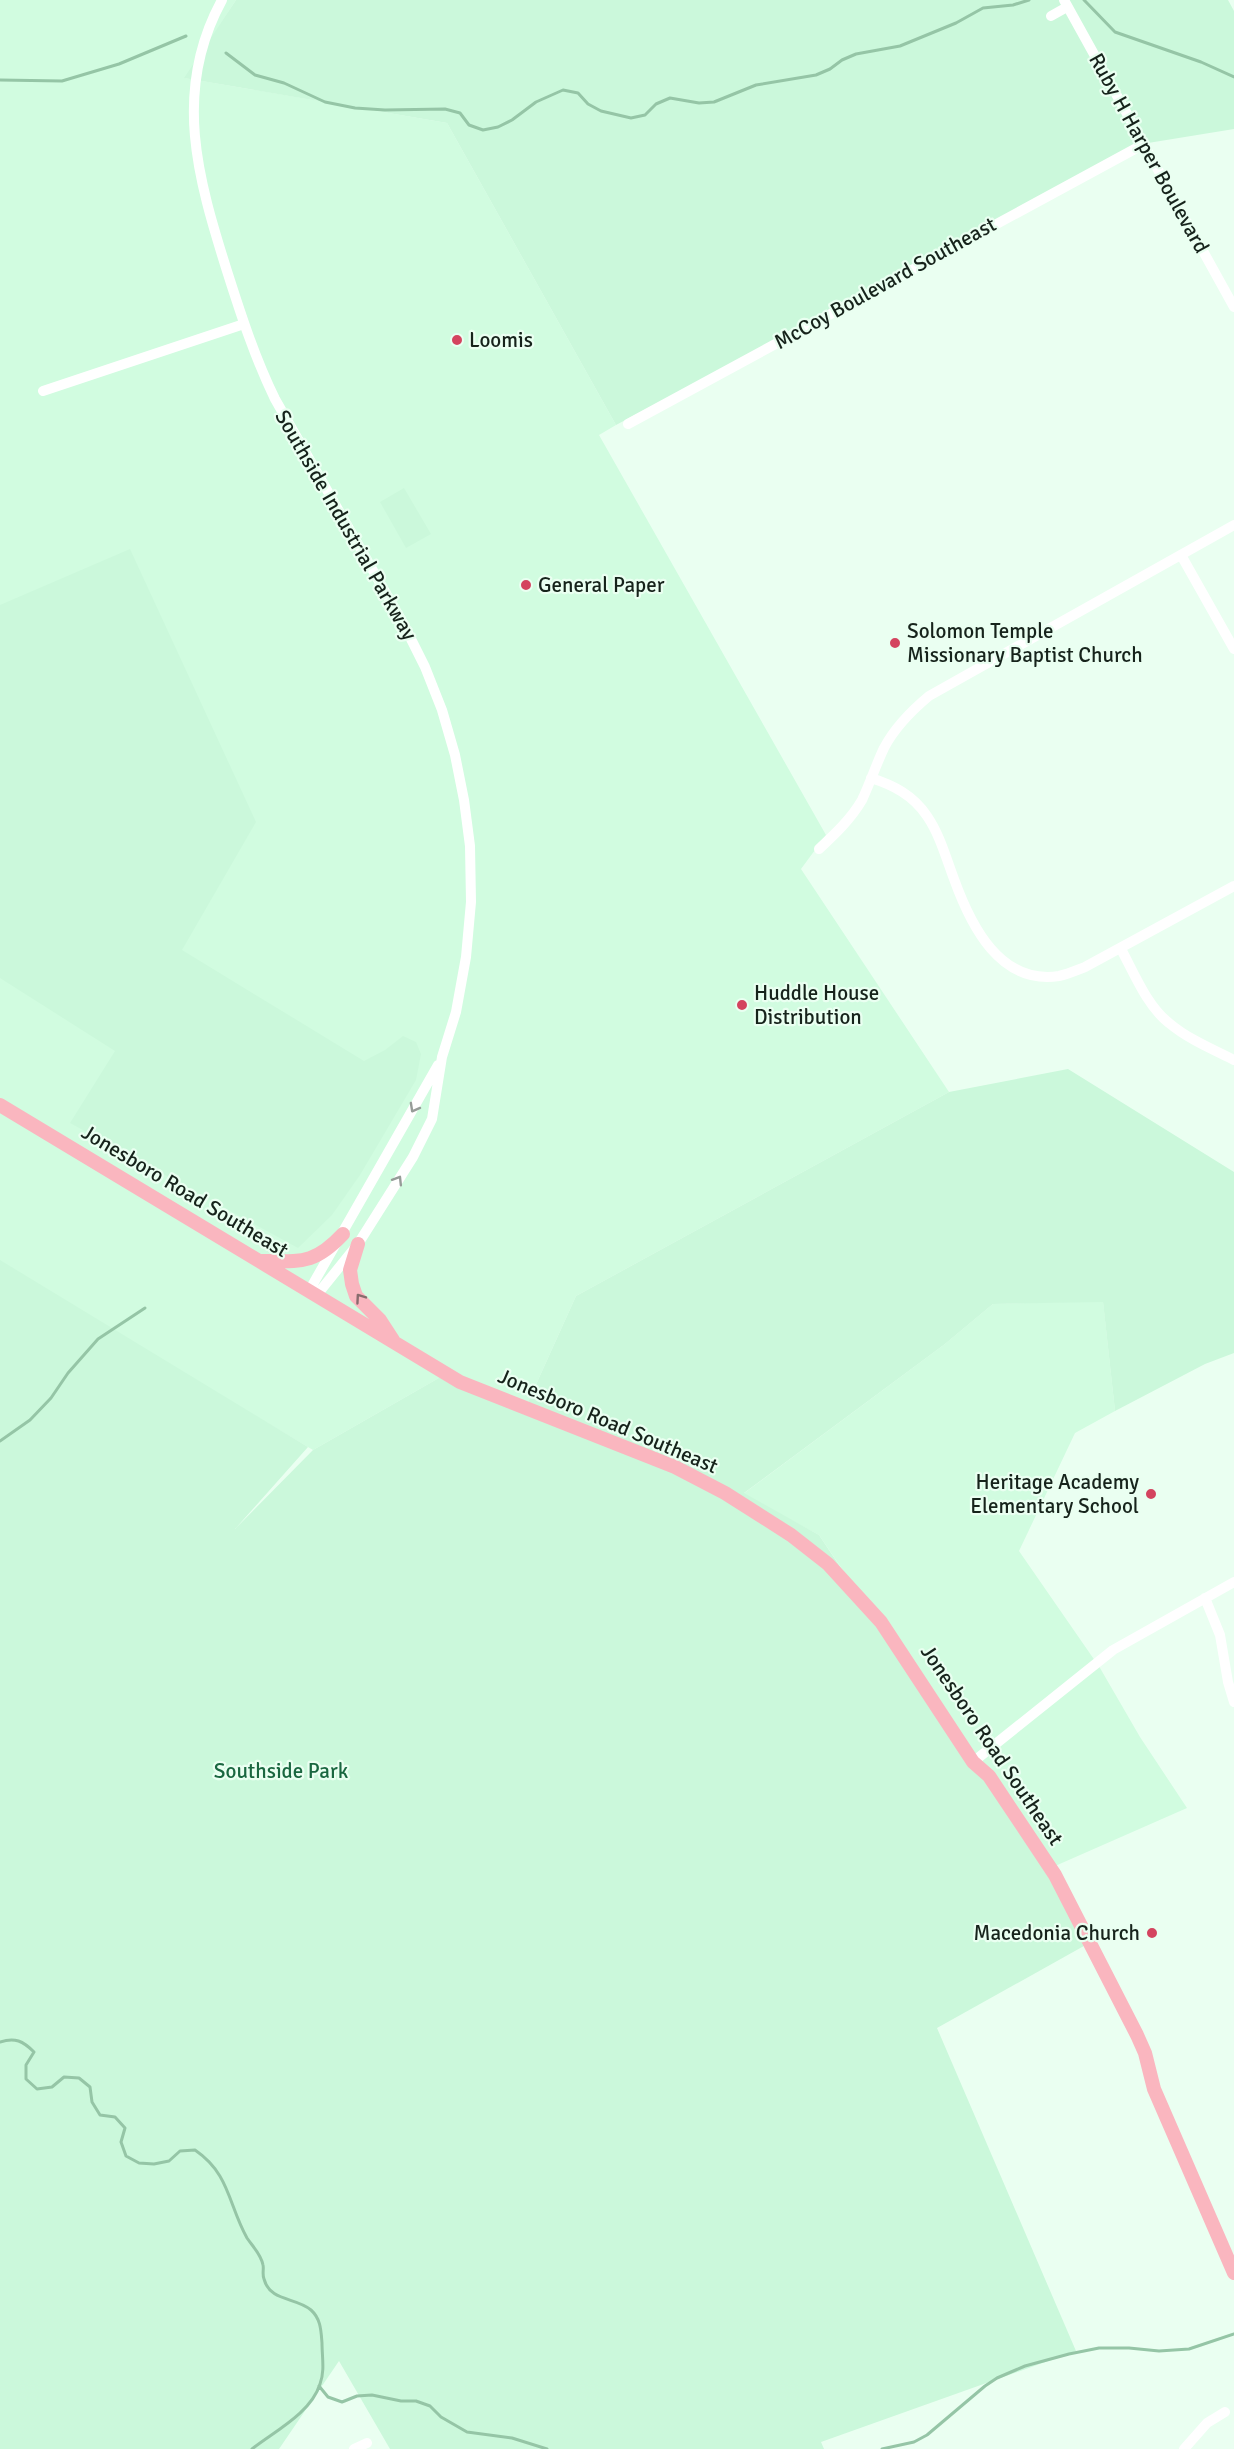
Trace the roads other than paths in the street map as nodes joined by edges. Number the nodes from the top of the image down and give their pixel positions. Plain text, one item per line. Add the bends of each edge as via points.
1 (222, 0) edge
2 (1066, 3) edge
3 (1051, 16) dead end
4 (1144, 144) junction
5 (1234, 307) edge
6 (244, 324) junction
7 (43, 391) dead end
8 (628, 424) dead end
9 (1234, 525) edge
10 (1181, 555) junction
11 (1234, 649) edge
12 (871, 778) junction
13 (819, 849) dead end
14 (1234, 886) edge
15 (1121, 949) junction
16 (442, 1057) junction
17 (1234, 1060) edge
18 (0, 1105) edge
19 (368, 1190) junction
20 (386, 1201) junction
21 (343, 1234) junction
22 (358, 1244) junction
23 (260, 1261) junction
24 (313, 1293) junction
25 (395, 1344) junction
26 (1234, 1582) edge
27 (1205, 1598) junction
28 (1234, 1702) edge
29 (973, 1762) junction
30 (1234, 2273) edge
31 (1225, 2412) dead end
32 (367, 2442) dead end
33 (354, 2449) edge
34 (1184, 2449) edge

1 - 6 street, Southside Industrial Parkway via 206,39 198,73 194,137 204,197
2 - 3 street
2 - 4 street, Ruby H Harper Boulevard
4 - 5 street, Ruby H Harper Boulevard
4 - 8 street, McCoy Boulevard Southeast
6 - 7 street
6 - 16 street, Southside Industrial Parkway via 275,399 405,625 442,710 455,755 470,846 471,902 456,1012
9 - 10 street
10 - 11 street
10 - 12 street via 929,696 895,730
12 - 13 street via 852,815
12 - 15 street via 902,791 926,814 977,929 988,948 1007,965 1026,975 1060,976
14 - 15 street
15 - 17 street via 1163,1018 1189,1037
16 -> 19 street, Southside Industrial Parkway
20 -> 16 street, Southside Industrial Parkway via 432,1119
18 - 23 main road, Jonesboro Road Southeast
19 - 20 street
19 - 21 street, Southside Industrial Parkway
20 - 22 street, Southside Industrial Parkway
21 - 23 main road via 327,1251 305,1260
21 - 24 street, Southside Industrial Parkway
22 - 24 street, Southside Industrial Parkway
25 -> 22 main road via 380,1320 356,1296 350,1270
23 - 24 main road, Jonesboro Road Southeast
24 - 25 main road, Jonesboro Road Southeast
25 - 29 main road, Jonesboro Road Southeast via 460,1382 675,1467 791,1534 828,1564 881,1622
26 - 27 street
27 - 28 street via 1220,1635
27 - 29 street via 1113,1650
29 - 30 main road, Jonesboro Road Southeast via 989,1776 1055,1875 1086,1931 1145,2053 1154,2089
31 - 34 street via 1206,2423
32 - 33 street

